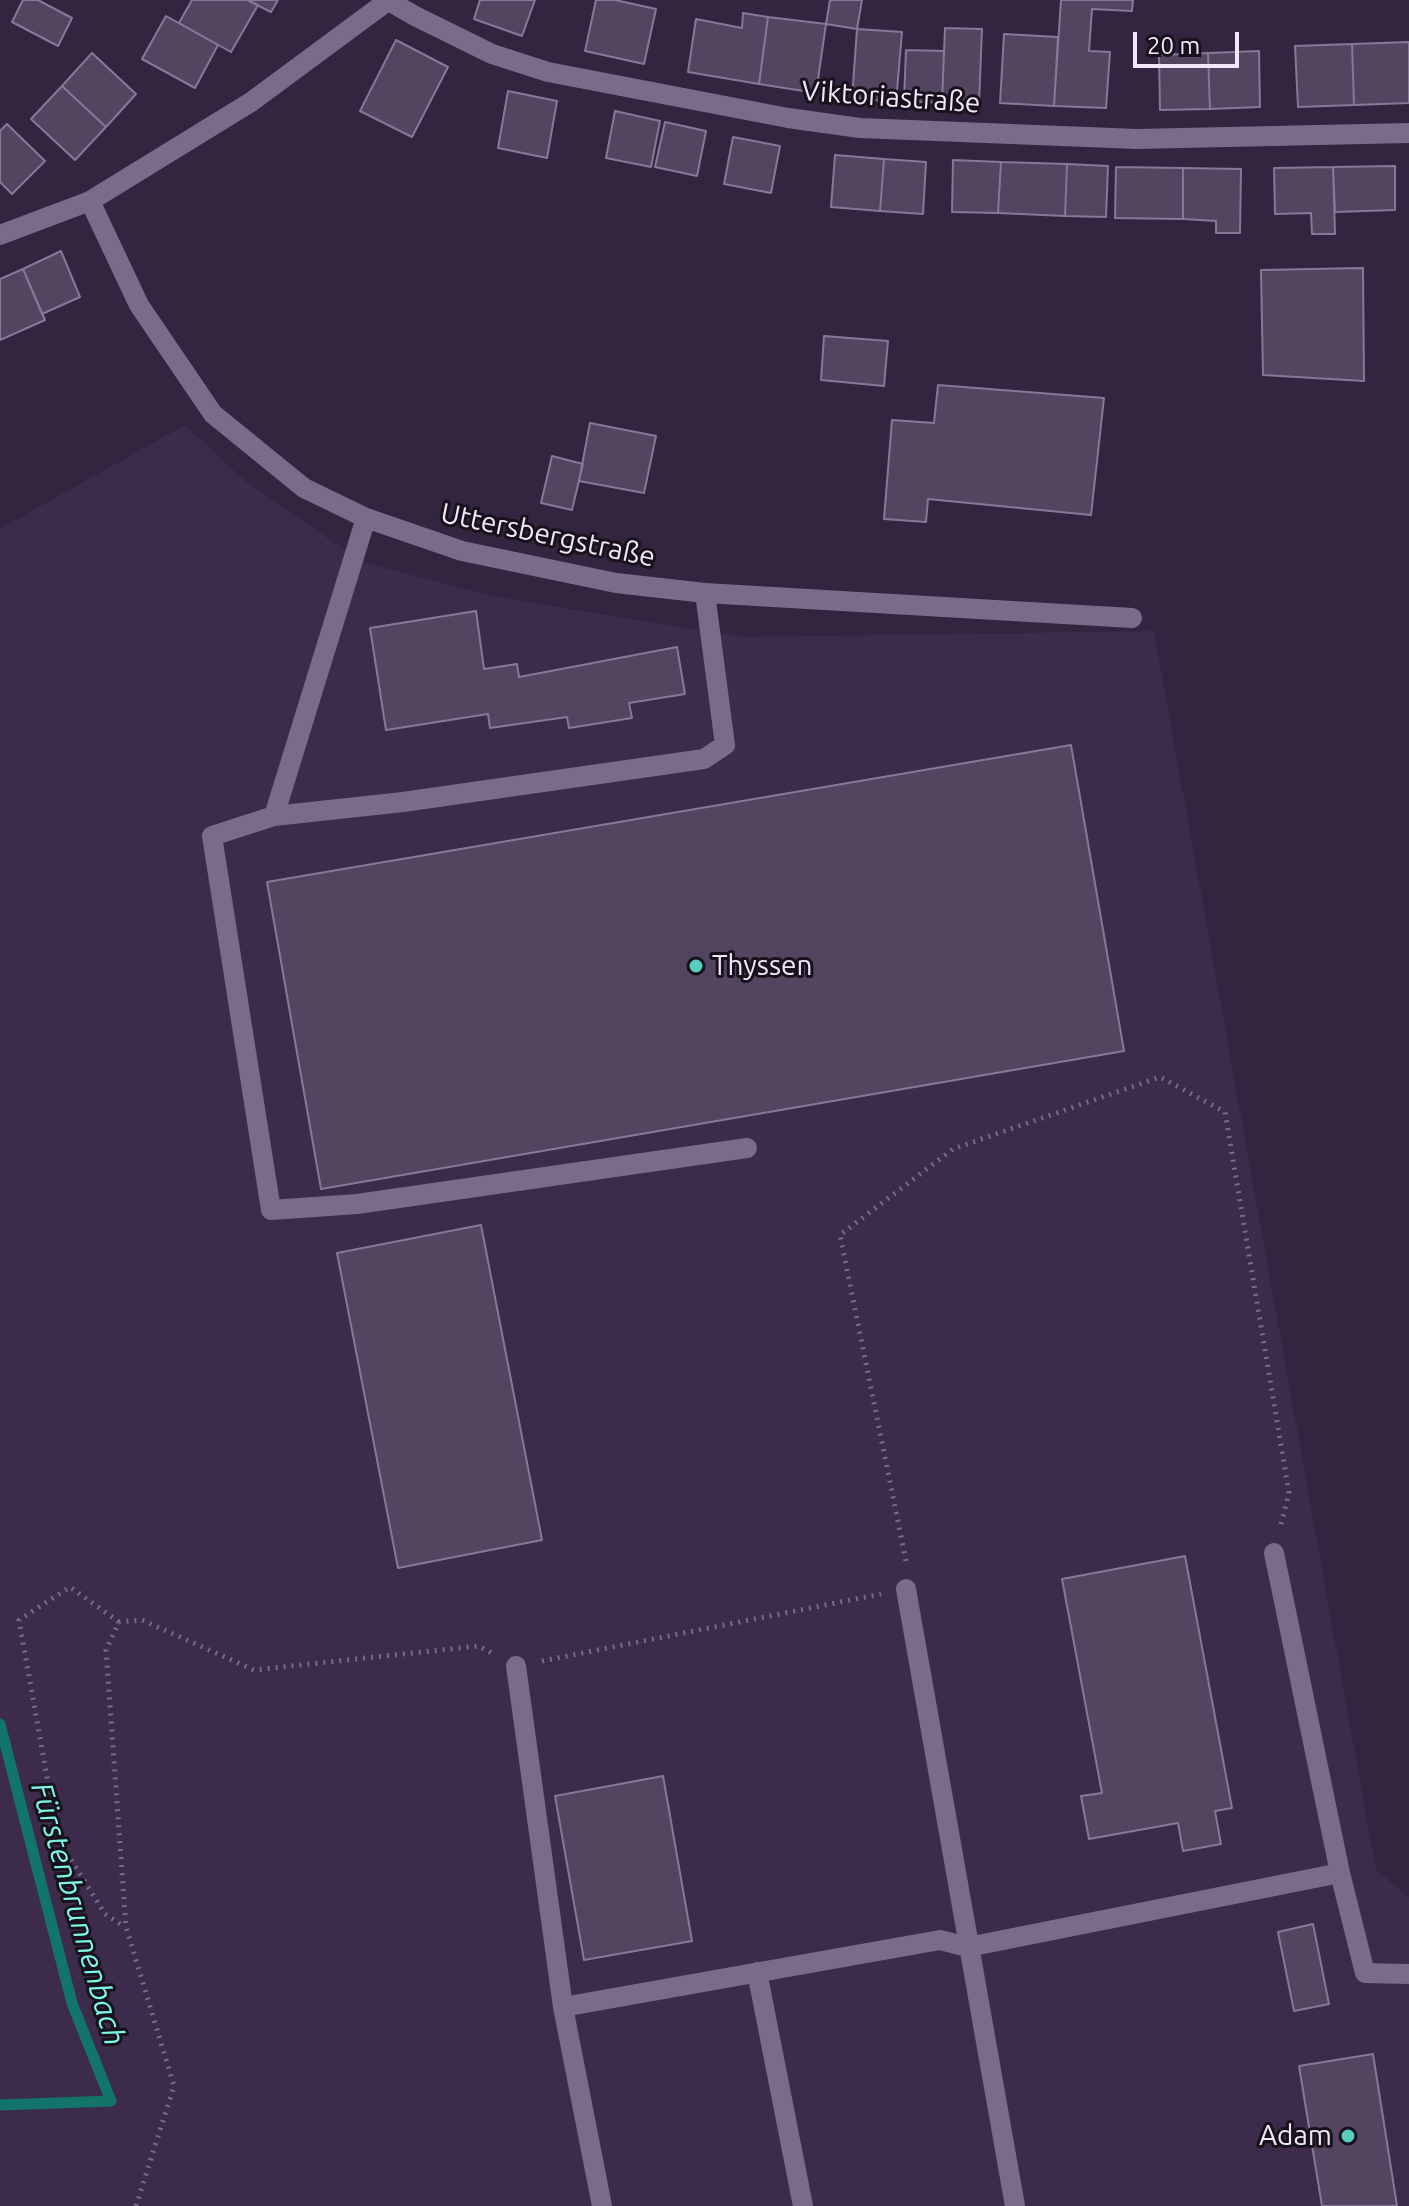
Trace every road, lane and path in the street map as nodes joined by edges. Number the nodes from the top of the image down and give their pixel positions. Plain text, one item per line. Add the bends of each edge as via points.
1 (389, 0) edge
2 (1409, 133) edge
3 (90, 201) junction
4 (0, 235) edge
5 (366, 518) junction
6 (705, 593) junction
7 (1132, 618) dead end
8 (274, 816) junction
9 (747, 1148) dead end
10 (1274, 1553) joint
11 (906, 1589) junction
12 (119, 1622) junction
13 (516, 1666) junction
14 (1340, 1873) junction
15 (126, 1927) junction
16 (968, 1947) junction
17 (757, 1972) junction
18 (1409, 1974) edge
19 (563, 2007) junction
20 (136, 2206) edge
21 (602, 2206) edge
22 (803, 2206) edge
23 (1015, 2206) edge

1 - 2 street, Viktoriastraße via 492,54 548,72 845,126 1137,139
1 - 3 street via 251,102
3 - 4 street
3 - 5 street, Uttersbergstraße via 139,305 213,414 304,488
5 - 6 street, Uttersbergstraße via 462,551 616,583
5 - 8 street
6 - 7 street, Uttersbergstraße
6 - 8 street via 725,745 704,759
8 - 9 street via 212,836 271,1210 357,1204
10 - 11 path via 1289,1493 1225,1112 1160,1077 953,1149 840,1235 912,1588
10 - 14 street
11 - 13 path
11 - 16 street
12 - 13 path via 142,1620 254,1670 478,1646
12 - 15 path via 106,1650
12 - 15 path via 70,1587 19,1620 58,1839 105,1914
13 - 19 street
14 - 16 street
14 - 18 street via 1365,1973
15 - 20 path via 174,2086
16 - 17 street via 940,1940
16 - 23 street
17 - 19 street
17 - 22 street
19 - 21 street

